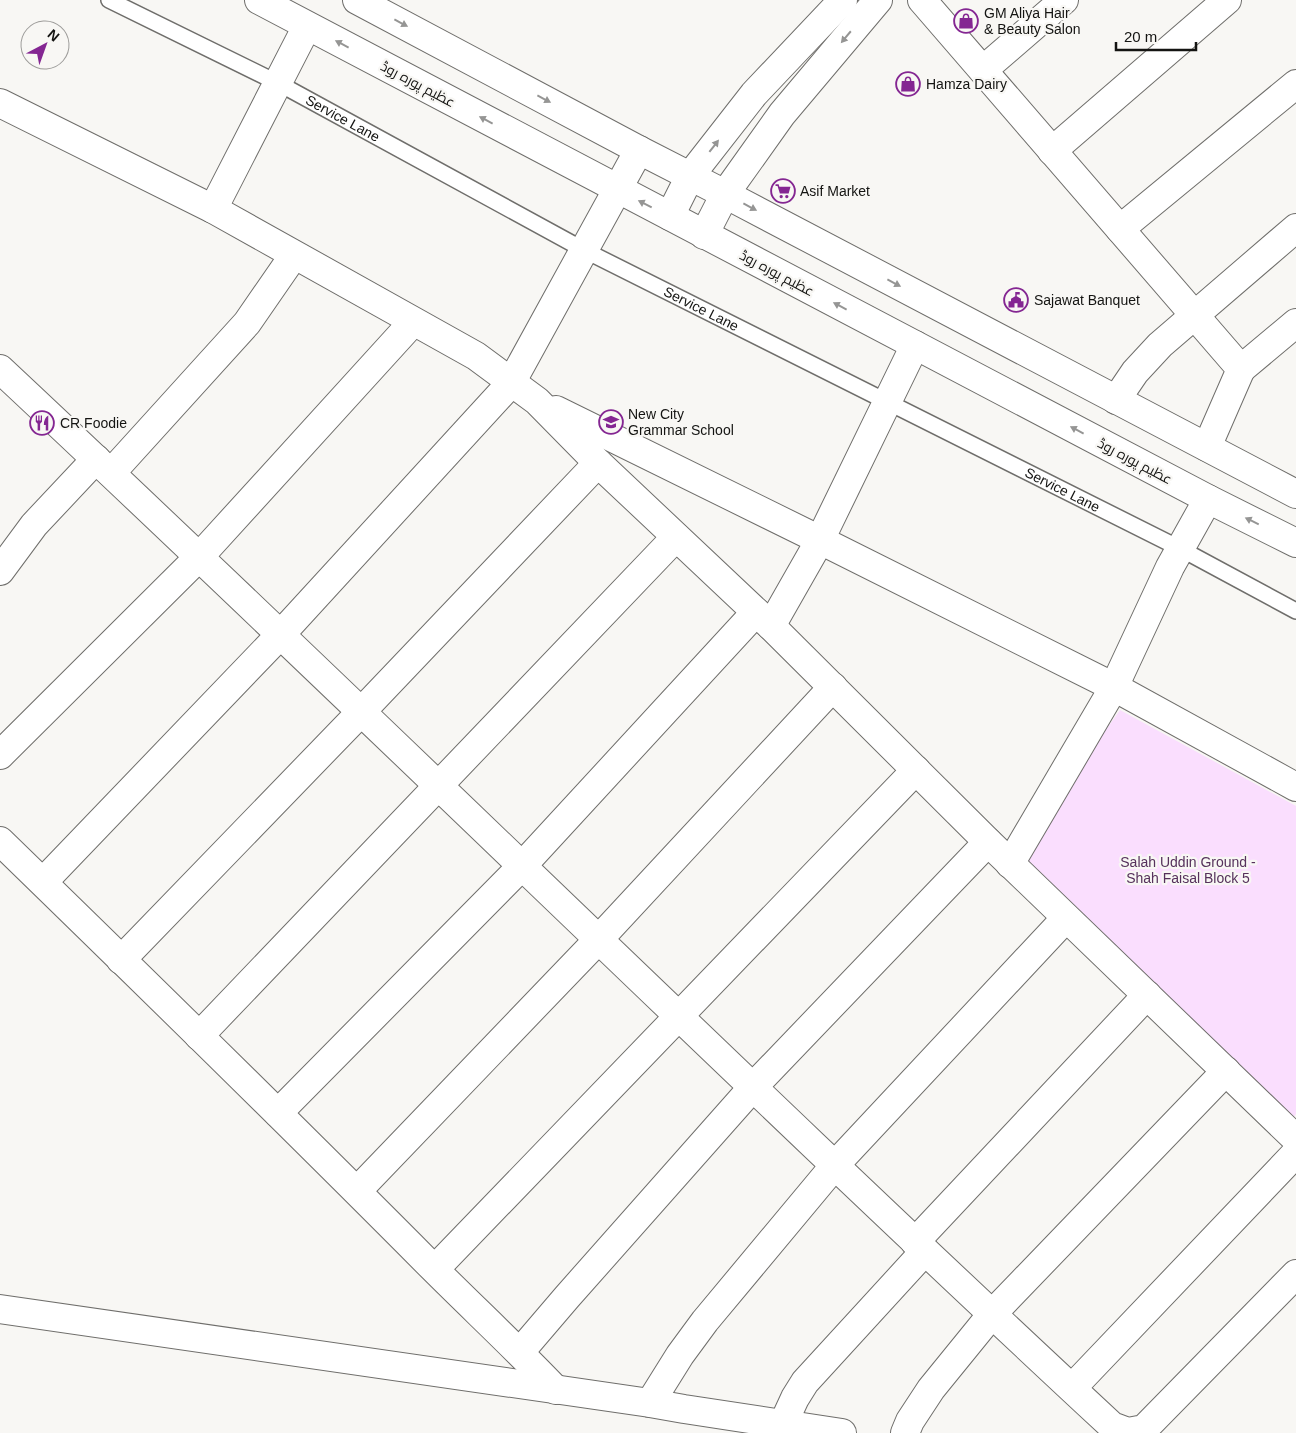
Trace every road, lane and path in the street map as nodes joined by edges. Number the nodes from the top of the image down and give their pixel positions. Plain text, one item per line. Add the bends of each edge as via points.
1 (109, 0) edge
2 (259, 0) edge
3 (358, 0) edge
4 (843, 0) edge
5 (878, 0) edge
6 (922, 0) edge
7 (1064, 0) edge
8 (1227, 0) edge
9 (307, 26) junction
10 (983, 70) junction
11 (278, 83) junction
12 (1296, 84) edge
13 (0, 103) edge
14 (639, 150) junction
15 (1052, 151) junction
16 (690, 176) junction
17 (618, 190) junction
18 (725, 194) junction
19 (213, 209) junction
20 (670, 216) junction
21 (1296, 228) edge
22 (1120, 229) junction
23 (704, 235) junction
24 (584, 250) junction
25 (294, 255) junction
26 (1195, 316) junction
27 (413, 322) junction
28 (1296, 323) edge
29 (915, 345) junction
30 (0, 369) edge
31 (1241, 369) junction
32 (512, 383) junction
33 (1116, 400) junction
34 (537, 401) junction
35 (886, 402) junction
36 (1207, 447) junction
37 (598, 463) junction
38 (104, 466) junction
39 (1296, 494) edge
40 (1208, 499) junction
41 (676, 537) junction
42 (820, 540) junction
43 (1296, 543) edge
44 (1181, 549) junction
45 (200, 556) junction
46 (0, 571) edge
47 (1296, 611) edge
48 (763, 619) junction
49 (281, 634) junction
50 (833, 687) junction
51 (1114, 687) junction
52 (362, 712) junction
53 (0, 755) edge
54 (916, 770) junction
55 (438, 785) junction
56 (1296, 787) edge
57 (0, 840) edge
58 (988, 842) junction
59 (1010, 864) junction
60 (522, 866) junction
61 (43, 882) junction
62 (1066, 918) junction
63 (599, 939) junction
64 (122, 960) junction
65 (1147, 995) junction
66 (678, 1016) junction
67 (199, 1036) junction
68 (1226, 1071) junction
69 (754, 1087) junction
70 (278, 1113) junction
71 (1296, 1139) edge
72 (1296, 1154) edge
73 (835, 1165) junction
74 (357, 1191) junction
75 (920, 1246) junction
76 (435, 1269) junction
77 (1296, 1274) edge
78 (0, 1309) edge
79 (992, 1314) junction
80 (520, 1352) junction
81 (1072, 1388) junction
82 (556, 1390) junction
83 (650, 1403) junction
84 (783, 1424) junction
85 (842, 1433) edge
86 (905, 1433) edge

1 - 11 lane, Service Lane
2 - 9 street, عظیم پورہ روڈ
3 -> 14 street
16 -> 4 street via 754,94
5 -> 18 street via 782,114
6 - 10 street
7 - 10 street
8 - 15 street
9 - 11 street
17 -> 9 street, عظیم پورہ روڈ
10 - 15 street
11 - 19 street
11 - 24 lane, Service Lane
12 - 22 street
13 - 19 street
14 - 16 street
14 - 17 street
15 - 22 street
16 - 18 street
16 - 20 street
20 -> 17 street, عظیم پورہ روڈ
17 - 24 street
18 - 23 street
18 -> 33 street
19 - 25 street
20 - 23 street, عظیم پورہ روڈ
21 - 26 street
22 - 26 street
29 -> 23 street, عظیم پورہ روڈ
24 - 32 street
24 - 35 lane, Service Lane
25 - 27 street
25 - 38 street via 248,323
26 - 31 street
26 - 33 street via 1160,345 1135,372
27 - 32 street via 476,356
27 - 45 street
28 - 31 street
29 - 35 street
40 -> 29 street, عظیم پورہ روڈ
30 - 38 street
31 - 36 street
32 - 34 street
32 - 49 street
33 - 36 street
34 - 37 street
34 - 42 street
35 - 42 street
35 - 44 lane, Service Lane
36 - 39 street
37 - 41 street
37 - 52 street
38 - 45 street
38 - 46 street via 34,525
43 -> 40 street, عظیم پورہ روڈ
40 - 44 street
41 - 48 street
41 - 55 street
42 - 48 street
42 - 51 street
44 - 47 lane, Service Lane
44 - 51 street
45 - 49 street
45 - 53 street
48 - 50 street
48 - 60 street
49 - 52 street
49 - 61 street
50 - 54 street
50 - 63 street
51 - 56 street
51 - 59 street
52 - 55 street
52 - 64 street
54 - 58 street
54 - 66 street
55 - 60 street
55 - 67 street
57 - 61 street
58 - 59 street
58 - 69 street
59 - 62 street
60 - 63 street
60 - 70 street
61 - 64 street
62 - 65 street
62 - 73 street
63 - 66 street
63 - 74 street
64 - 67 street
65 - 68 street
65 - 75 street
66 - 69 street
66 - 76 street
67 - 70 street
68 - 71 street
68 - 79 street
69 - 73 street
69 - 80 street
70 - 74 street
72 - 81 street
73 - 75 street
73 - 83 street via 705,1321
74 - 76 street
75 - 79 street
75 - 84 street via 805,1382
76 - 80 street
77 - 81 street via 1144,1428 1128,1432 1112,1426
78 - 82 street
79 - 81 street
79 - 86 street via 930,1389
80 - 82 street
82 - 83 street
83 - 84 street
84 - 85 street

